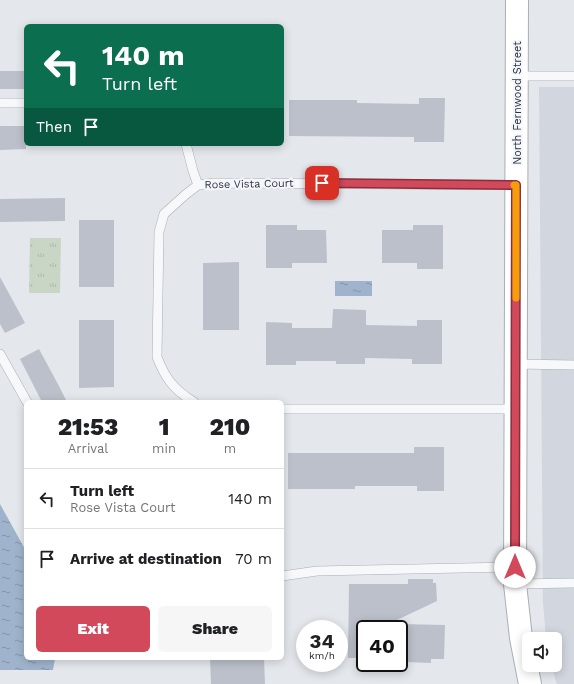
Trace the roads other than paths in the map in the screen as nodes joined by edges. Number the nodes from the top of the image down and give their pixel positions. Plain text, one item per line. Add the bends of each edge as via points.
1 (517, 0) edge
2 (517, 76) junction
3 (574, 76) edge
4 (0, 103) edge
5 (24, 103) edge
6 (186, 146) edge
7 (198, 185) junction
8 (516, 185) junction
9 (0, 354) edge
10 (515, 364) junction
11 (574, 365) edge
12 (25, 400) edge
13 (190, 400) edge
14 (284, 409) edge
15 (515, 409) junction
16 (515, 575) junction
17 (284, 576) edge
18 (574, 583) edge
19 (530, 684) edge

1 - 2 street, North Fernwood Street
2 - 3 lane
2 - 8 street, North Fernwood Street
4 - 5 lane
6 - 7 lane, Rose Vista Court
7 - 8 lane, Rose Vista Court
7 - 13 lane, Rose Vista Court via 164,214 159,232 157,356 164,375 180,394
8 - 10 street, North Fernwood Street
9 - 12 lane
10 - 11 lane
10 - 15 street, North Fernwood Street
14 - 15 lane
15 - 16 street, North Fernwood Street
16 - 17 lane via 317,572
16 - 18 lane
16 - 19 street, North Fernwood Street via 520,638

